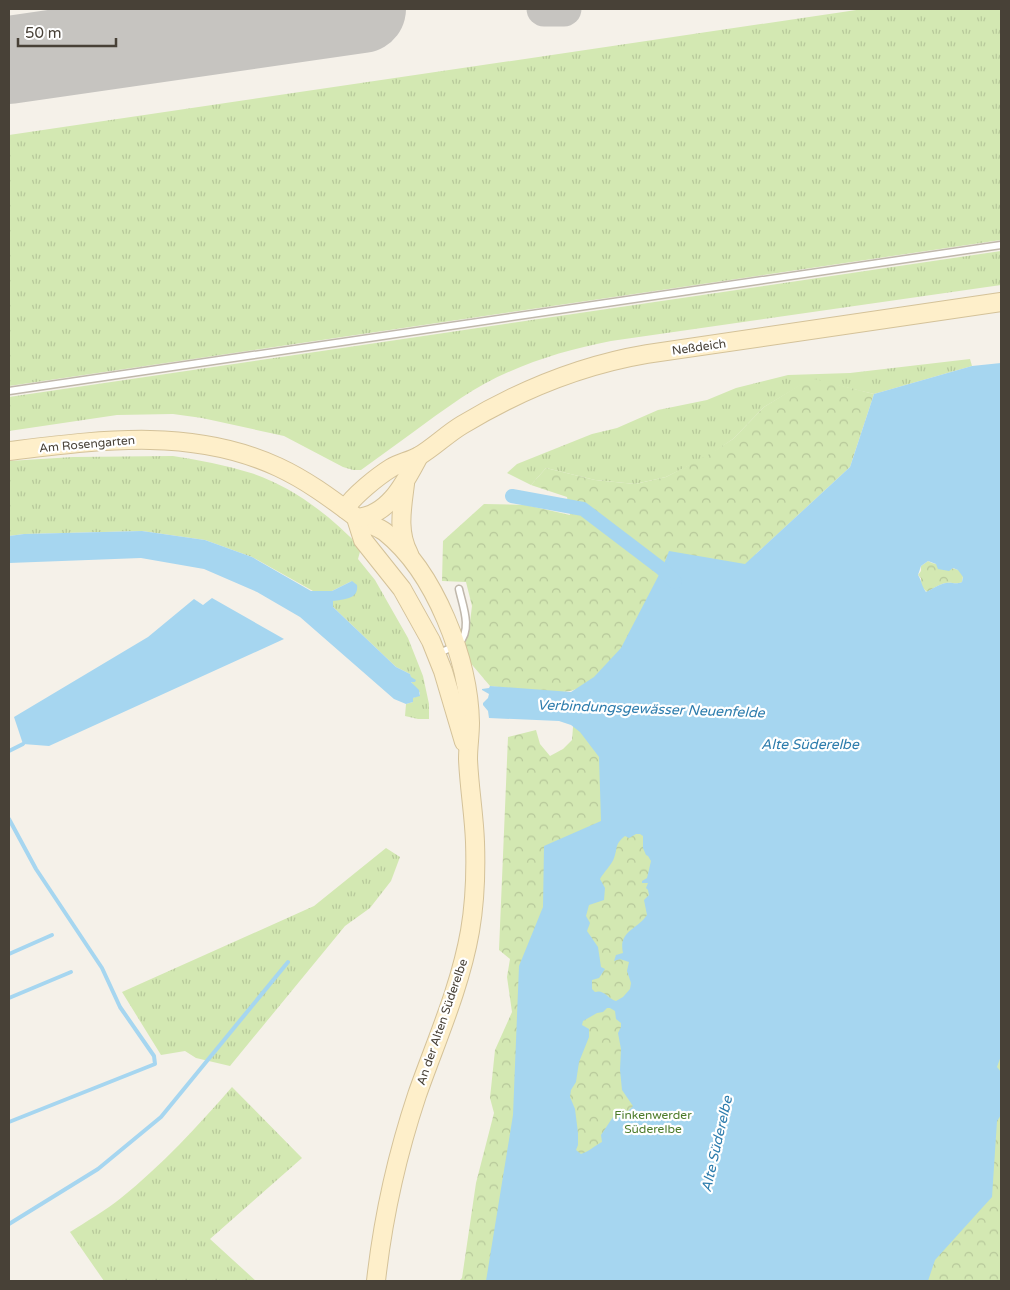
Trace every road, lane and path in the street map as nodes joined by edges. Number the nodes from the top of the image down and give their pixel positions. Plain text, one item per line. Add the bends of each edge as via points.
1 (1001, 245) edge
2 (1001, 302) edge
3 (9, 391) edge
4 (9, 451) edge
5 (419, 456) junction
6 (405, 483) junction
7 (351, 513) junction
8 (413, 561) junction
9 (459, 589) dead end
10 (455, 645) junction
11 (436, 654) junction
12 (468, 758) junction
13 (376, 1281) edge

1 - 3 lane
2 - 5 main road, Neßdeich via 602,363 509,399 461,426
4 - 7 main road, Am Rosengarten via 99,440 148,439 203,444 239,452 277,467 314,487
5 - 6 main road, Neßdeich
5 - 7 main road, Neßdeich via 391,468 354,498
6 - 7 main road, Neßdeich via 381,510 369,516
6 - 8 main road via 401,530
7 - 8 main road, An der Alten Süderelbe via 385,532
7 - 11 main road, An der Alten Süderelbe via 363,540 402,589
8 - 10 main road, An der Alten Süderelbe via 439,604
9 - 10 lane via 466,625 462,638
10 - 11 lane
10 - 12 main road, An der Alten Süderelbe via 467,692 470,723
11 - 12 main road, An der Alten Süderelbe
12 - 13 main road, An der Alten Süderelbe via 476,863 470,930 456,988 400,1152 390,1190

